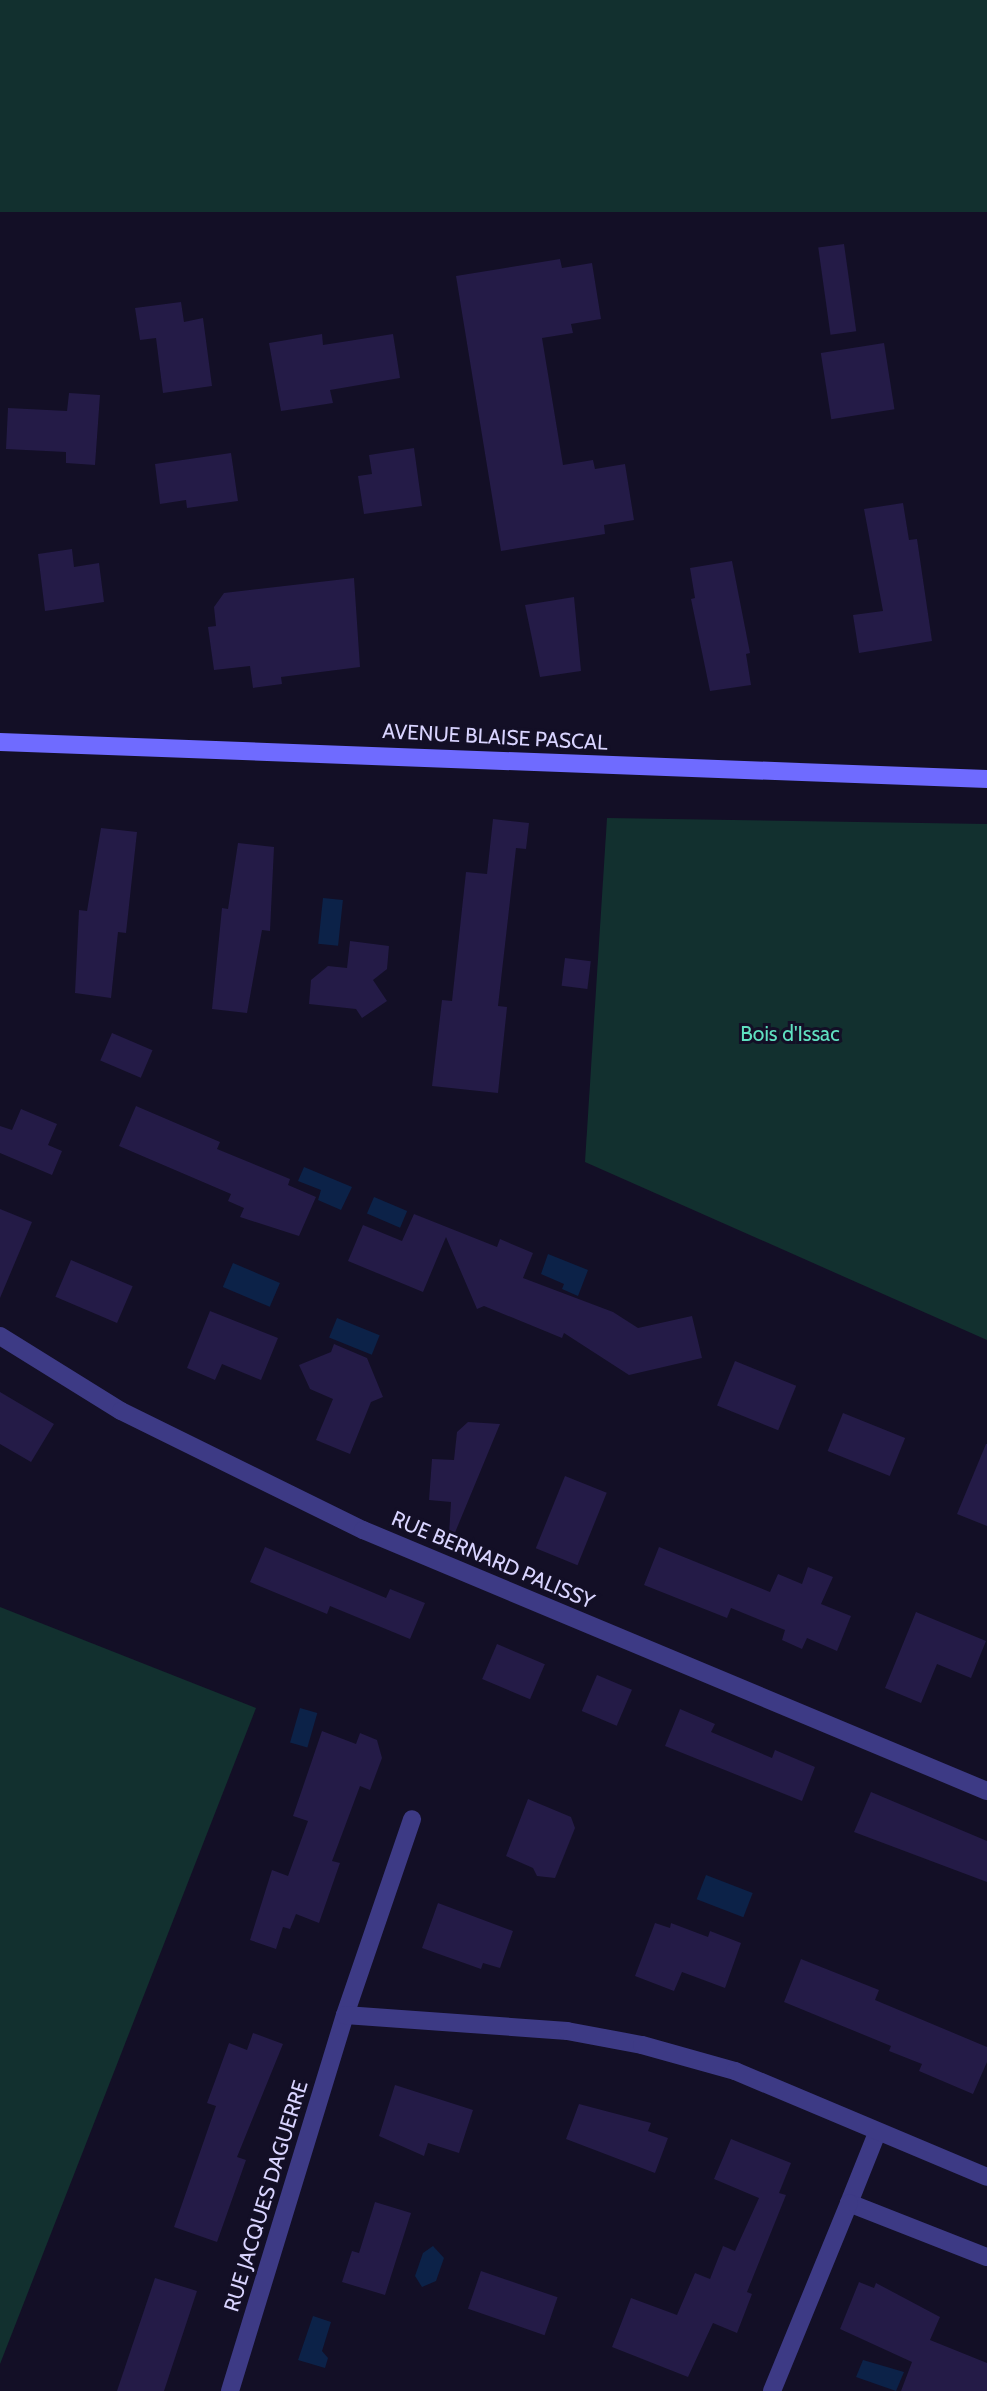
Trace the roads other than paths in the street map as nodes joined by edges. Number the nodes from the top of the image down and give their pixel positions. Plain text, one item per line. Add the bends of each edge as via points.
1 (0, 742) edge
2 (987, 779) edge
3 (0, 1336) edge
4 (987, 1791) edge
5 (412, 1819) dead end
6 (345, 2015) junction
7 (877, 2133) junction
8 (987, 2177) edge
9 (849, 2203) junction
10 (987, 2257) edge
11 (230, 2391) edge
12 (772, 2391) edge

1 - 2 main road, AVENUE BLAISE PASCAL
3 - 4 street, RUE BERNARD PALISSY via 121,1411 363,1530
5 - 6 street, RUE JACQUES DAGUERRE
6 - 7 street via 567,2031 642,2045 735,2071
6 - 11 street, RUE JACQUES DAGUERRE
7 - 8 street
7 - 9 street
9 - 10 street
9 - 12 street

